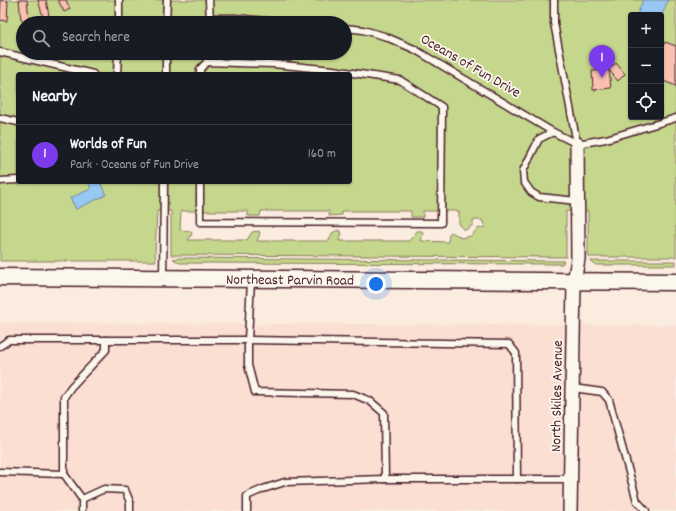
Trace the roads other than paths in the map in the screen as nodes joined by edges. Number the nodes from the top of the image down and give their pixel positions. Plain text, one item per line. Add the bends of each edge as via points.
1 (119, 0) edge
2 (166, 0) edge
3 (209, 0) edge
4 (554, 0) edge
5 (119, 16) edge
6 (166, 16) edge
7 (210, 16) edge
8 (352, 29) edge
9 (0, 52) edge
10 (16, 56) edge
11 (29, 60) edge
12 (118, 60) edge
13 (166, 60) edge
14 (207, 62) joint
15 (72, 72) edge
16 (117, 72) edge
17 (166, 72) edge
18 (200, 72) edge
19 (346, 72) edge
20 (352, 73) edge
21 (0, 118) edge
22 (676, 118) edge
23 (16, 122) edge
24 (553, 132) junction
25 (577, 144) junction
26 (16, 180) edge
27 (0, 181) edge
28 (164, 184) edge
29 (200, 184) edge
30 (577, 201) junction
31 (0, 277) edge
32 (163, 278) junction
33 (251, 279) junction
34 (574, 282) junction
35 (676, 282) edge
36 (106, 340) junction
37 (248, 340) junction
38 (0, 346) edge
39 (573, 388) junction
40 (0, 472) edge
41 (64, 474) junction
42 (384, 478) junction
43 (517, 478) junction
44 (570, 479) junction
45 (82, 499) junction
46 (82, 511) edge
47 (130, 511) edge
48 (247, 511) edge
49 (570, 511) edge
50 (646, 511) edge

1 - 5 lane
2 - 6 lane
3 - 7 lane
4 - 25 lane via 554,23
8 - 24 lane, Oceans of Fun Drive via 384,36 414,49
9 - 10 lane
11 - 15 lane
12 - 16 lane
13 - 17 lane
14 - 18 lane
14 - 19 lane via 273,64
20 - 29 lane via 400,80 442,107 440,223 200,222
21 - 23 lane
22 - 25 lane via 606,139
24 - 25 lane, Oceans of Fun Drive
24 - 30 lane via 539,139 523,171 524,182 531,192 539,197
25 - 30 street
26 - 27 lane
28 - 32 lane
30 - 34 street via 578,259
31 - 32 street, Northeast Parvin Road
32 - 33 street, Northeast Parvin Road
33 - 34 street, Northeast Parvin Road
33 - 37 lane
34 - 35 street, Northeast Parvin Road
34 - 39 street, North Skiles Avenue
36 - 37 lane
36 - 38 lane via 9,340
36 - 41 lane via 106,350 64,397
37 - 42 lane via 248,365 256,392 353,394 370,400 384,413
37 - 43 lane via 509,344 516,353
39 - 44 street, North Skiles Avenue
39 - 50 lane via 602,392 609,400 637,501
40 - 41 lane
41 - 45 lane
42 - 43 lane
42 - 48 lane via 285,482 247,496
43 - 44 lane
44 - 49 street, North Skiles Avenue
45 - 46 lane
45 - 47 lane via 104,489 125,490 130,502

